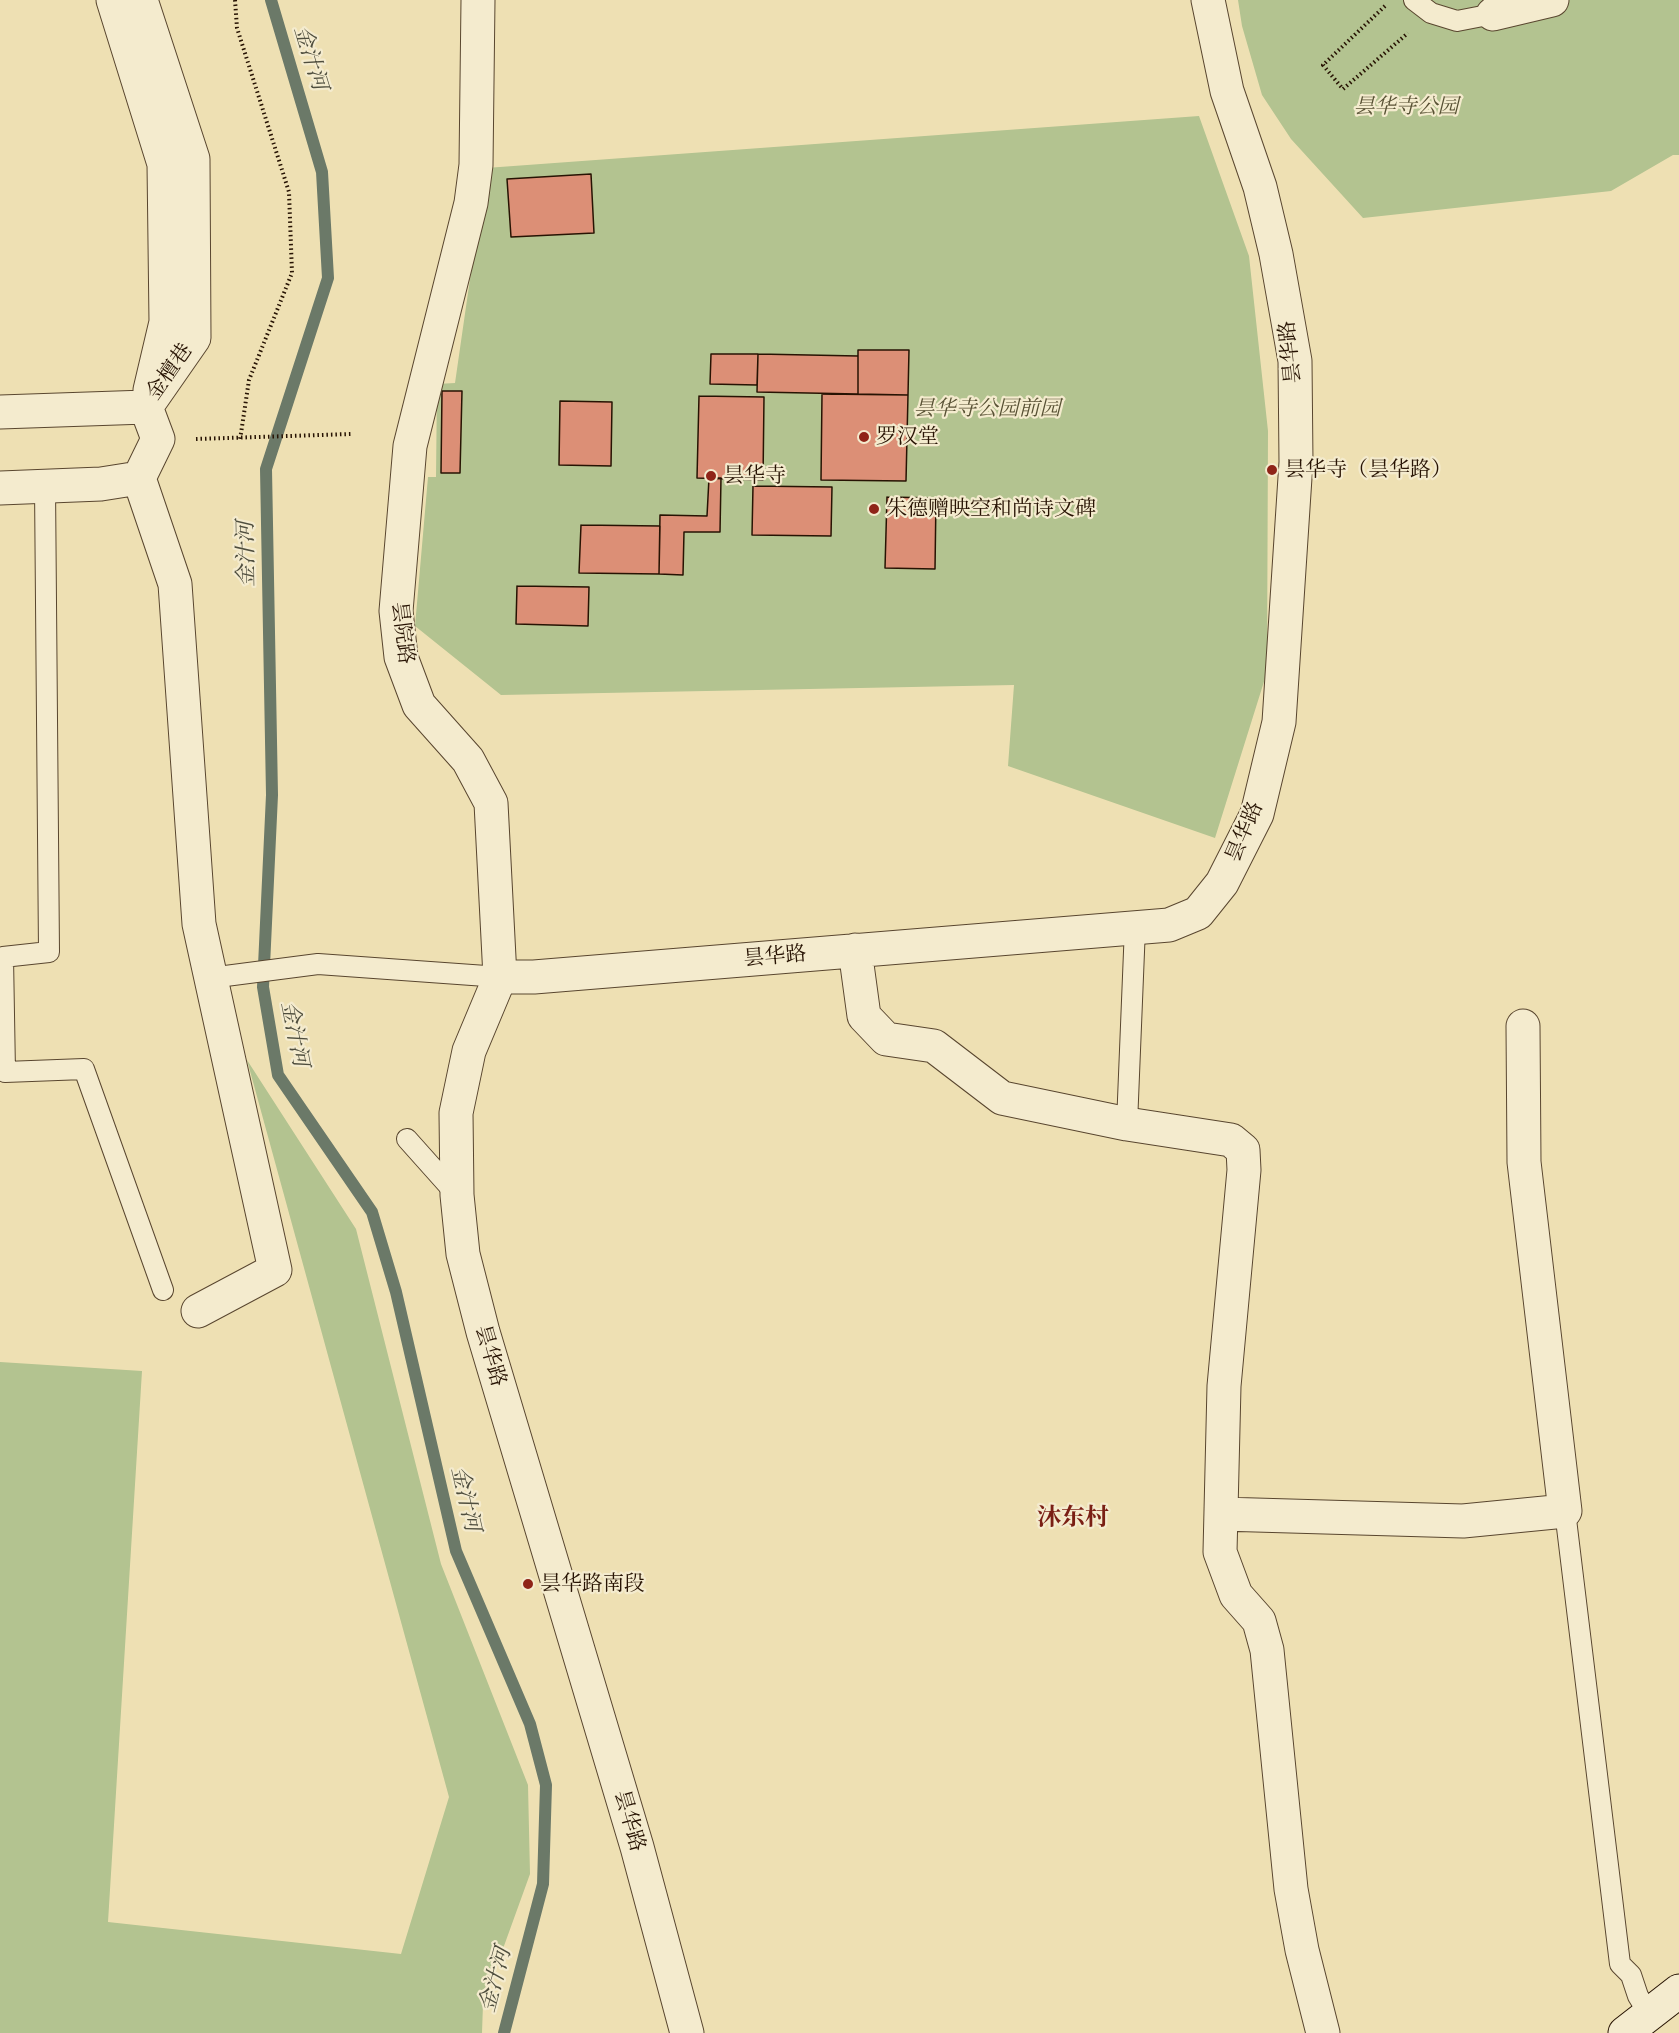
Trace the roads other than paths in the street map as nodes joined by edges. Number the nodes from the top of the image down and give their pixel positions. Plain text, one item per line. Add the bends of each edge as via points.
1 (113, 0) edge
2 (141, 0) edge
3 (478, 0) edge
4 (1208, 0) edge
5 (1414, 0) edge
6 (1552, 0) edge
7 (1492, 14) joint
8 (146, 407) junction
9 (0, 411) edge
10 (139, 478) junction
11 (45, 486) junction
12 (0, 488) edge
13 (1135, 927) junction
14 (855, 951) junction
15 (500, 977) junction
16 (210, 978) junction
17 (1523, 1026) dead end
18 (1127, 1124) junction
19 (407, 1139) dead end
20 (457, 1195) junction
21 (163, 1290) dead end
22 (198, 1311) dead end
23 (1565, 1510) junction
24 (1221, 1514) junction
25 (1679, 1991) edge
26 (1637, 2024) edge
27 (687, 2033) edge
28 (1323, 2033) edge

1 - 8 street, 金檀巷 via 164,164 166,322
2 - 8 street, 金檀巷 via 193,159 194,338
3 - 15 street, 昙院路 via 476,165 471,203 410,446 396,611 401,657 419,705 468,760 491,803
4 - 13 street, 昙华路 via 1227,91 1260,187 1295,362 1296,462 1279,722 1257,814 1222,883 1198,913 1169,925
5 - 7 lane via 1431,13 1457,21
6 - 7 street
8 - 9 street
8 - 10 street via 158,439
10 - 11 street
10 - 16 street via 175,584 199,924
11 - 12 street
11 - 21 lane via 49,952 3,957 5,1072 84,1069
13 - 14 street, 昙华路
13 - 18 lane
14 - 15 street, 昙华路
14 - 18 street via 864,1016 886,1039 934,1046 1002,1098
15 - 16 lane via 318,964
15 - 20 street, 昙华路 via 469,1051 456,1113
16 - 22 street via 274,1270
17 - 23 street via 1524,1162
18 - 24 street via 1231,1140 1243,1150 1224,1386
19 - 20 lane
20 - 27 street, 昙华路 via 463,1254 483,1332 638,1847
23 - 24 street via 1463,1521
23 - 26 lane via 1620,1964 1632,1975 1638,1996
24 - 28 street via 1220,1552 1236,1595 1259,1621 1267,1650 1291,1888
25 - 26 street

